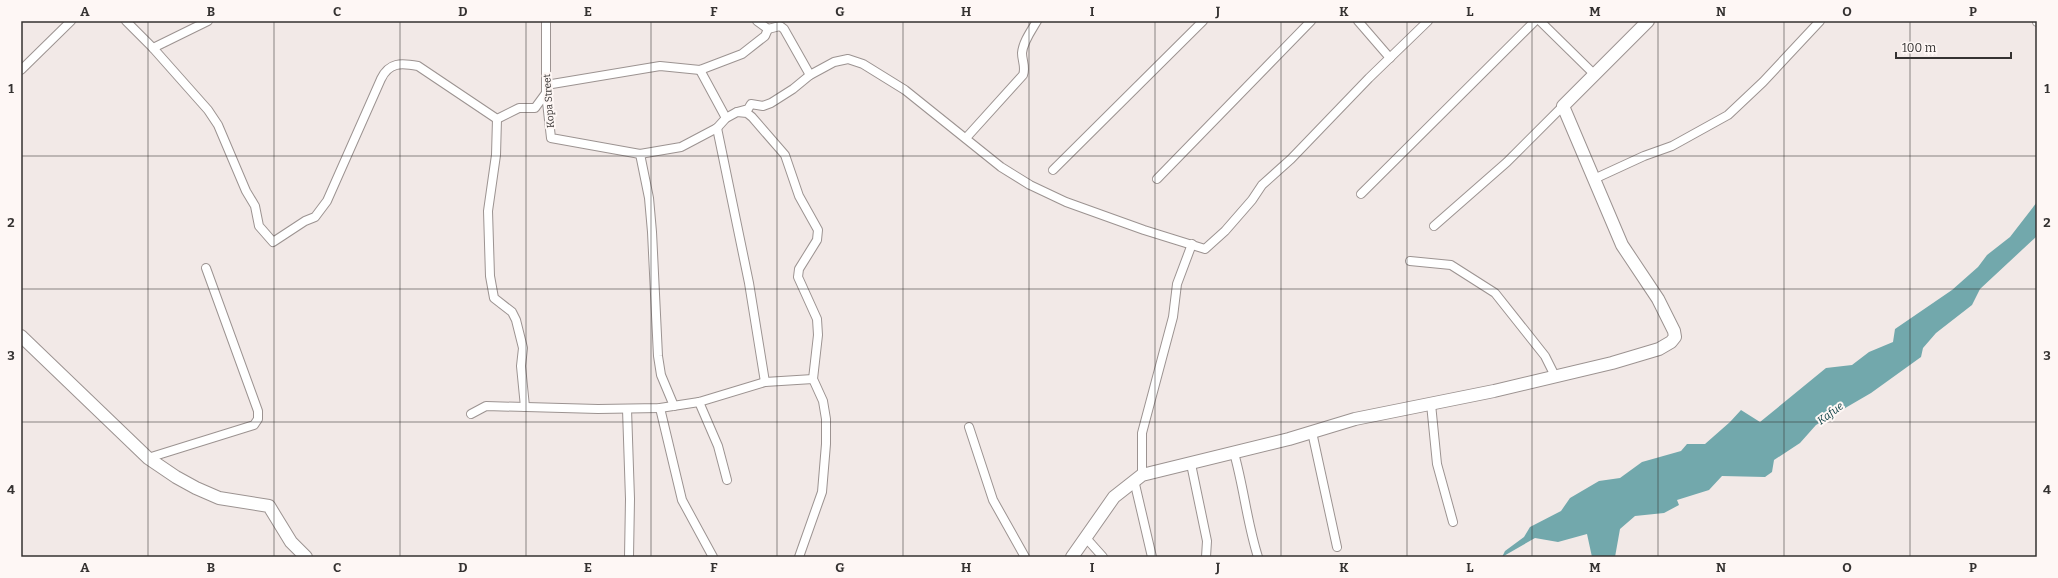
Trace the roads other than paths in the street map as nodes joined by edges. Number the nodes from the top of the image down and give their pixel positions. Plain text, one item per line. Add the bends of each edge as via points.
1 (71, 21) edge
2 (126, 21) edge
3 (208, 21) edge
4 (546, 21) edge
5 (756, 21) edge
6 (1037, 21) edge
7 (1203, 21) edge
8 (1311, 21) edge
9 (1358, 21) edge
10 (1428, 21) edge
11 (1535, 21) edge
12 (1540, 21) edge
13 (1648, 21) edge
14 (1820, 21) edge
15 (768, 29) junction
16 (153, 48) junction
17 (1390, 58) junction
18 (21, 70) edge
19 (700, 70) junction
20 (810, 75) junction
21 (1595, 75) junction
22 (546, 89) junction
23 (1563, 106) junction
24 (737, 112) junction
25 (726, 118) junction
26 (497, 119) junction
27 (716, 128) junction
28 (966, 138) junction
29 (640, 154) junction
30 (1053, 170) dead end
31 (1156, 179) dead end
32 (1594, 179) junction
33 (1360, 194) dead end
34 (1434, 226) dead end
35 (1192, 244) junction
36 (1410, 261) dead end
37 (206, 268) dead end
38 (21, 336) edge
39 (1555, 376) junction
40 (813, 379) junction
41 (765, 382) junction
42 (700, 402) junction
43 (1431, 404) junction
44 (674, 406) junction
45 (525, 407) junction
46 (660, 408) junction
47 (627, 409) junction
48 (472, 414) dead end
49 (969, 426) dead end
50 (1312, 432) junction
51 (1234, 453) junction
52 (148, 458) junction
53 (1191, 464) junction
54 (1138, 478) junction
55 (727, 480) dead end
56 (1453, 522) dead end
57 (1086, 538) junction
58 (1337, 547) dead end
59 (306, 557) edge
60 (629, 557) edge
61 (713, 557) edge
62 (799, 557) edge
63 (1025, 557) edge
64 (1072, 557) edge
65 (1103, 557) edge
66 (1152, 557) edge
67 (1206, 557) edge
68 (1258, 557) edge

1 - 18 street
2 - 16 street
3 - 16 street
4 - 22 street, Kopa Street
5 - 15 street
6 - 28 street via 1022,51 1025,70 1023,75
7 - 30 street
8 - 31 street
9 - 17 street
10 - 17 street
11 - 33 street
12 - 21 street
13 - 21 street
14 - 32 street via 1728,115 1672,146
15 - 19 street via 758,43 742,54
15 - 20 street via 780,26 784,29
16 - 26 street via 208,110 218,125 255,206 259,226 273,242 321,211 385,70 405,64 418,66
17 - 35 street via 1291,159 1262,184 1252,200 1216,240 1205,249
19 - 22 street via 660,66
19 - 25 street
20 - 24 street via 770,103 763,106 751,104 748,109
20 - 28 street via 841,59 863,64 904,90
21 - 23 street
22 - 26 street via 535,108 519,108
22 - 29 street, Kopa Street via 551,138
23 - 32 street
23 - 34 street via 1507,162
24 - 25 street
24 - 40 street via 752,117 780,148 799,196 818,230 817,240 799,269 798,277 817,319 818,335
25 - 27 street
26 - 45 street via 496,155 488,211 490,276 494,298 512,312 516,320 523,348 521,366
27 - 29 street via 681,147
27 - 41 street via 749,283
28 - 35 street via 1030,186 1144,230
29 - 44 street via 650,212 658,356 661,374
32 - 39 street via 1622,245 1658,299 1675,337 1671,342 1645,354
35 - 54 street via 1177,284 1173,317 1142,432
36 - 39 street via 1451,265 1495,293 1545,356
37 - 52 street via 258,411 258,419 254,425
38 - 52 street
39 - 43 street
40 - 41 street
40 - 62 street via 823,401 826,419 824,478 822,492
41 - 42 street
42 - 44 street
42 - 55 street via 718,446
43 - 50 street via 1355,419
43 - 56 street via 1437,464
44 - 46 street
45 - 47 street
45 - 48 street via 486,406
46 - 47 street
46 - 61 street via 682,500
47 - 60 street
49 - 63 street via 993,500
50 - 51 street
50 - 58 street
51 - 53 street
51 - 68 street via 1242,482 1248,526
52 - 59 street via 196,488 219,498 269,506 291,542
53 - 54 street
53 - 67 street via 1207,541
54 - 57 street via 1114,497
54 - 66 street
57 - 64 street
57 - 65 street

